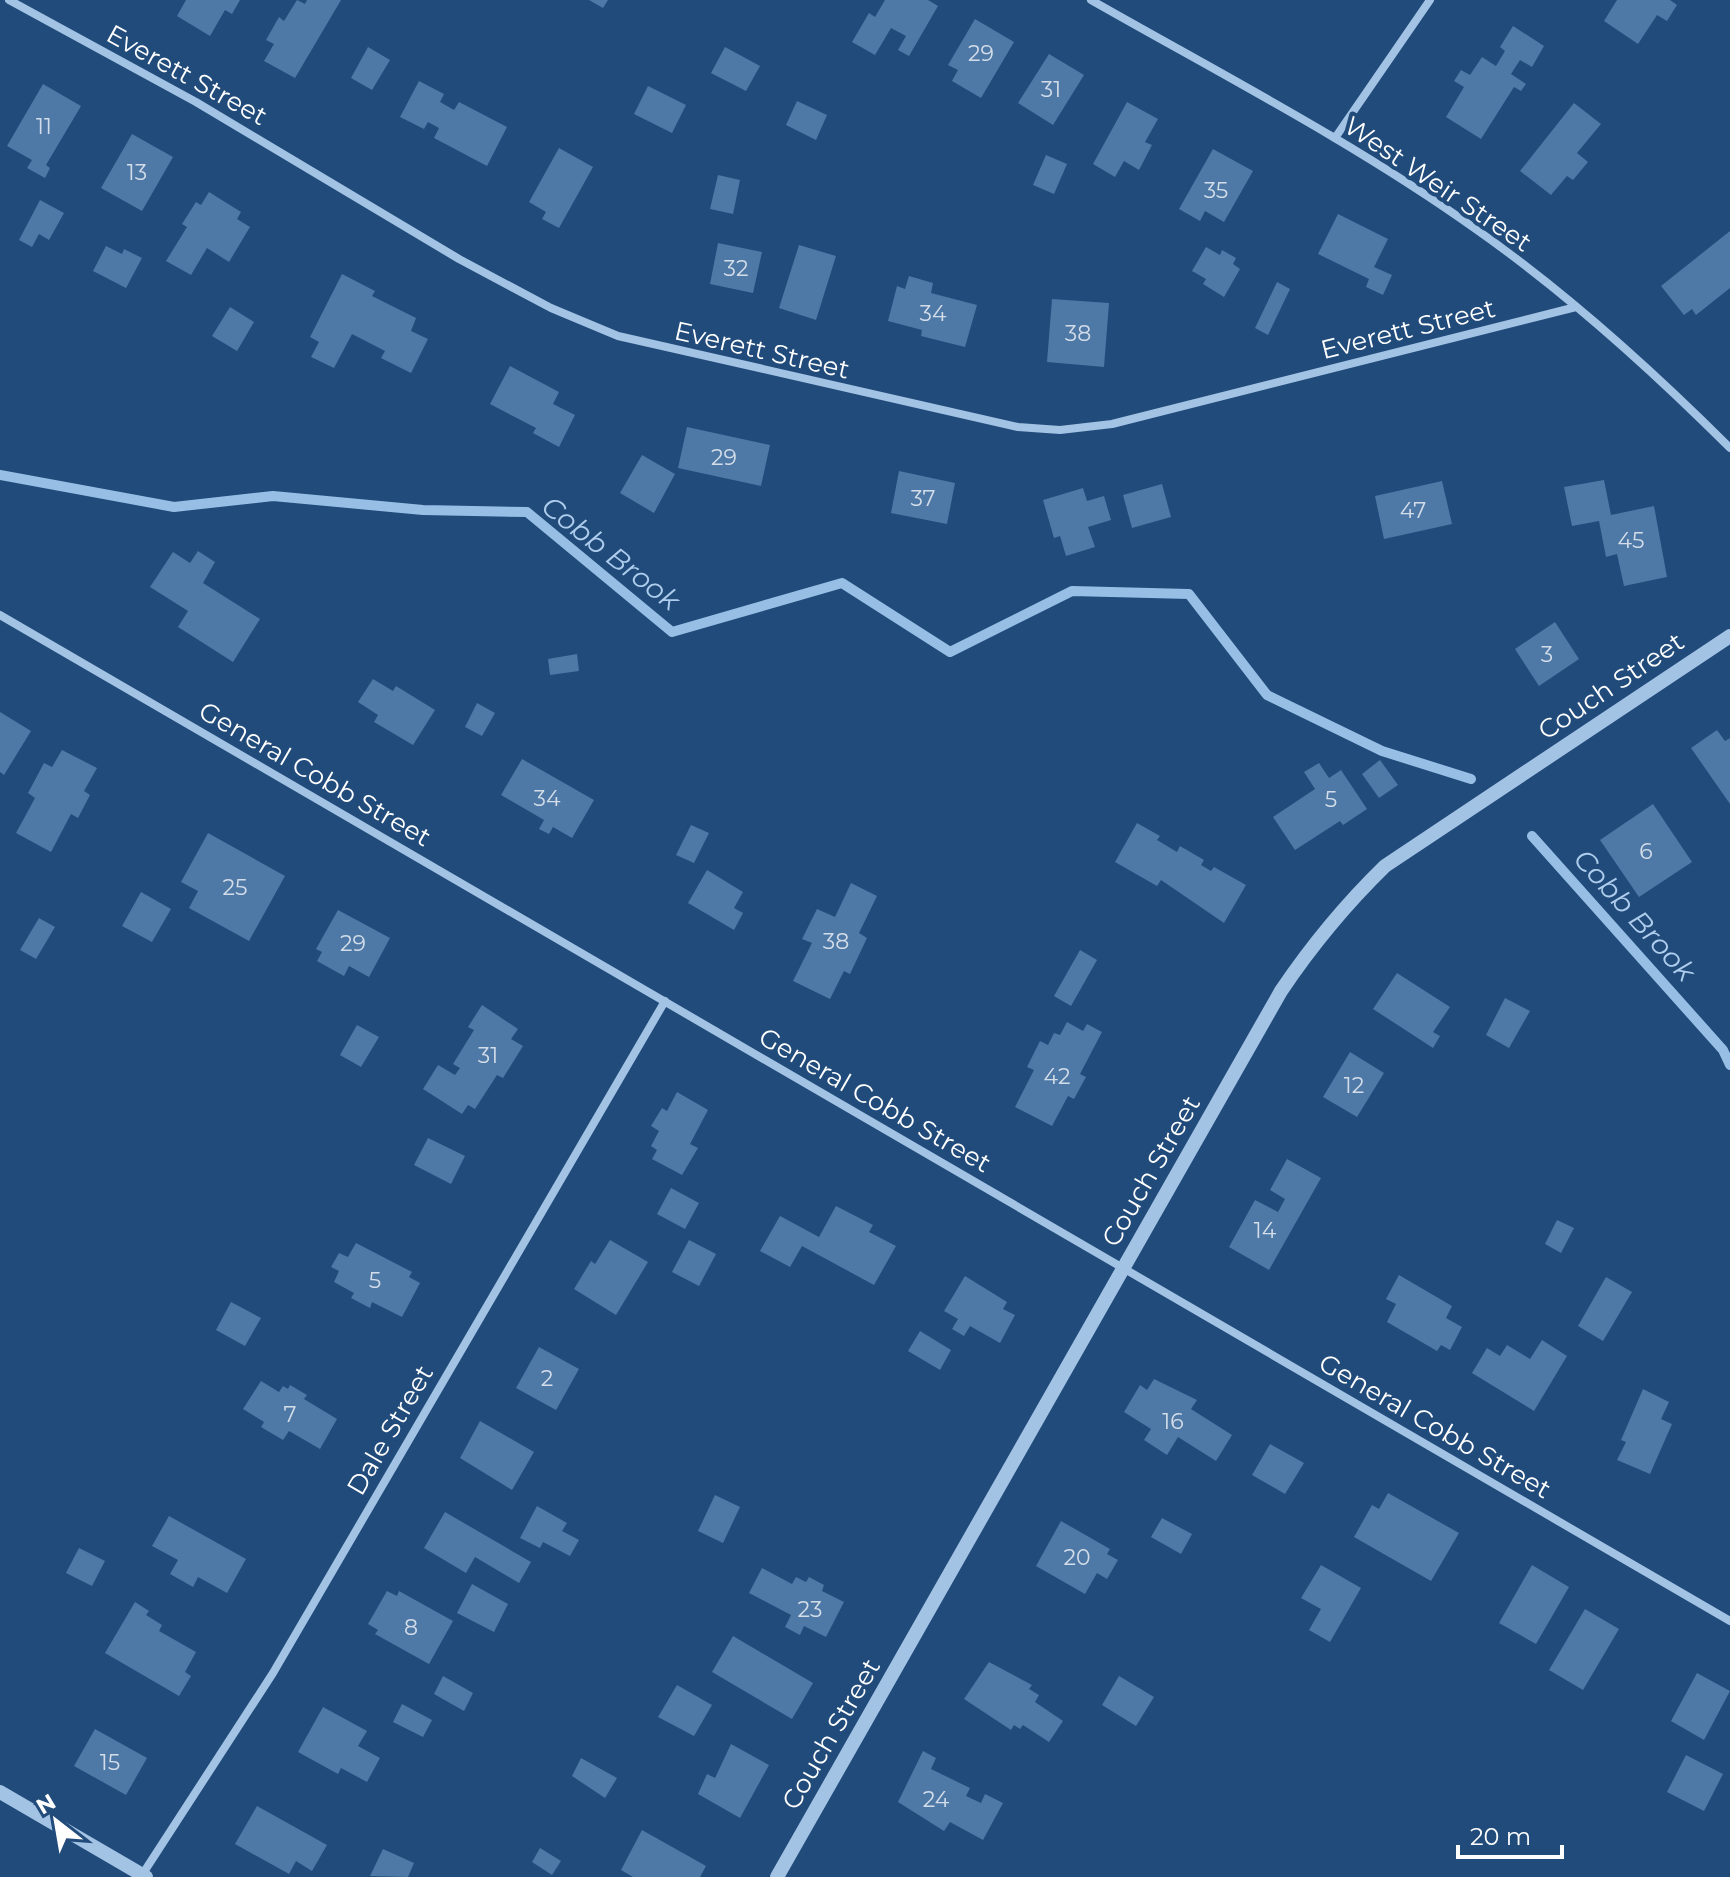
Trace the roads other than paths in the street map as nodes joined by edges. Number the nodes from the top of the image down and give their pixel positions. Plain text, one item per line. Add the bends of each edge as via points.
1 (9, 0) edge
2 (1091, 0) edge
3 (1430, 0) edge
4 (1335, 138) junction
5 (1576, 307) junction
6 (1730, 448) edge
7 (0, 615) edge
8 (1730, 636) edge
9 (665, 1001) junction
10 (1123, 1268) junction
11 (1730, 1621) edge
12 (0, 1792) edge
13 (144, 1876) edge
14 (777, 1877) edge

1 - 5 street, Everett Street via 196,102 459,259 584,323 667,350 976,419 1060,430 1112,424
2 - 4 street, West Weir Street
3 - 4 street
4 - 5 street, West Weir Street via 1480,231
5 - 6 street, West Weir Street
7 - 9 street, General Cobb Street
8 - 10 street, Couch Street via 1385,866 1337,913 1281,991
9 - 10 street, General Cobb Street
9 - 13 street, Dale Street via 273,1673
10 - 11 street, General Cobb Street
10 - 14 street, Couch Street
12 - 13 street

